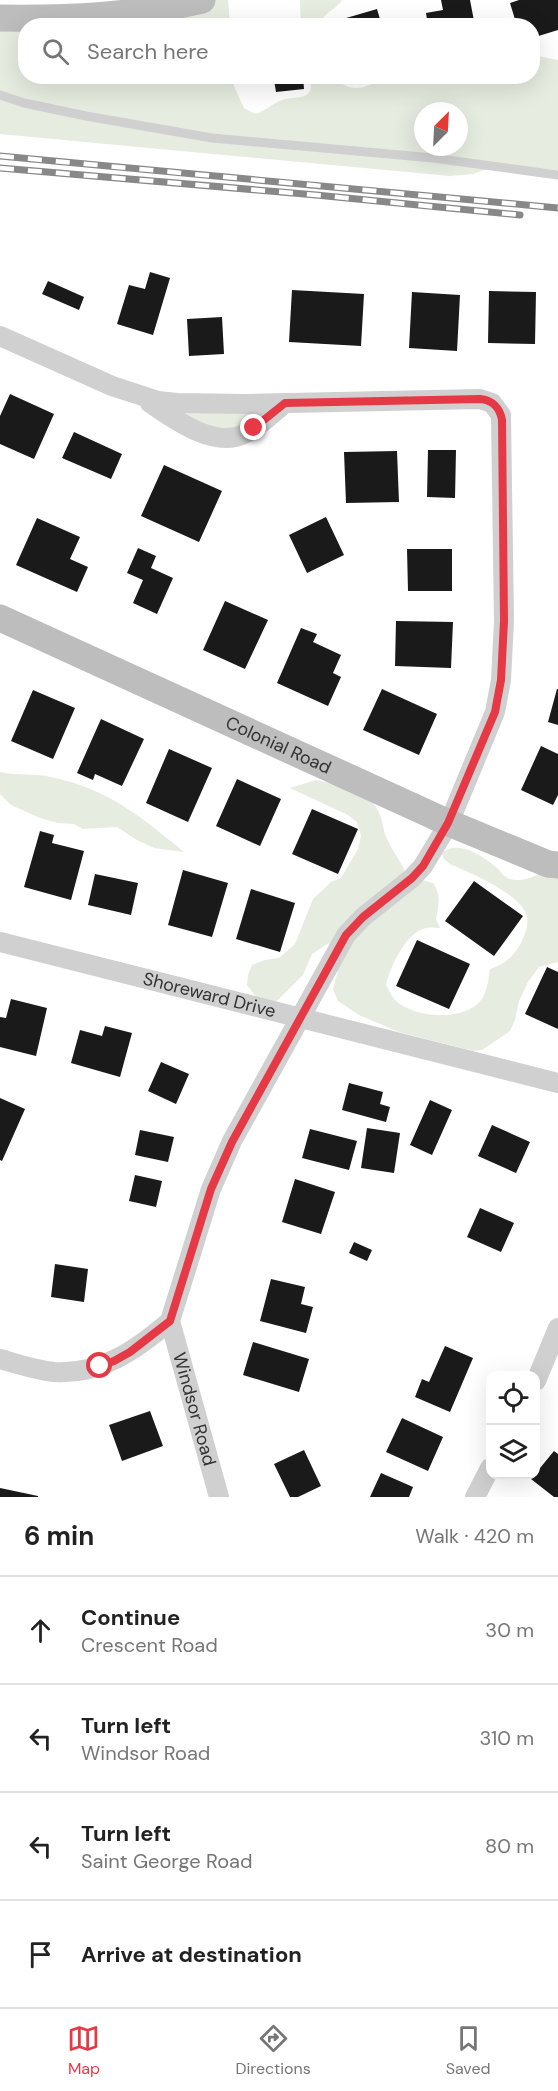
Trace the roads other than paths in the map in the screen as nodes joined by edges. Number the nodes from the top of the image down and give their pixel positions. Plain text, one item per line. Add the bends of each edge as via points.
1 (202, 0) edge
2 (0, 18) edge
3 (0, 95) edge
4 (558, 175) edge
5 (0, 336) edge
6 (141, 396) junction
7 (285, 403) junction
8 (0, 618) edge
9 (448, 823) junction
10 (558, 866) edge
11 (0, 942) edge
12 (300, 1017) junction
13 (558, 1083) edge
14 (170, 1321) junction
15 (558, 1328) edge
16 (0, 1359) edge
17 (540, 1371) edge
18 (486, 1476) edge
19 (219, 1497) edge
20 (475, 1497) edge

1 - 2 street via 133,14
3 - 4 lane via 86,116 212,138 433,158
5 - 6 street
6 - 7 street via 177,403
6 - 7 street via 190,427 228,438 242,435
7 - 9 street via 480,399 489,401 500,412 504,621 501,680 487,735
8 - 9 street, Colonial Road
9 - 10 street, Colonial Road
9 - 12 street via 423,866 346,935
11 - 12 street, Shoreward Drive
12 - 13 street, Shoreward Drive
12 - 14 street via 238,1128 211,1189
14 - 16 street via 122,1357 86,1369 54,1372
14 - 19 street, Windsor Road
15 - 17 street
18 - 20 street

